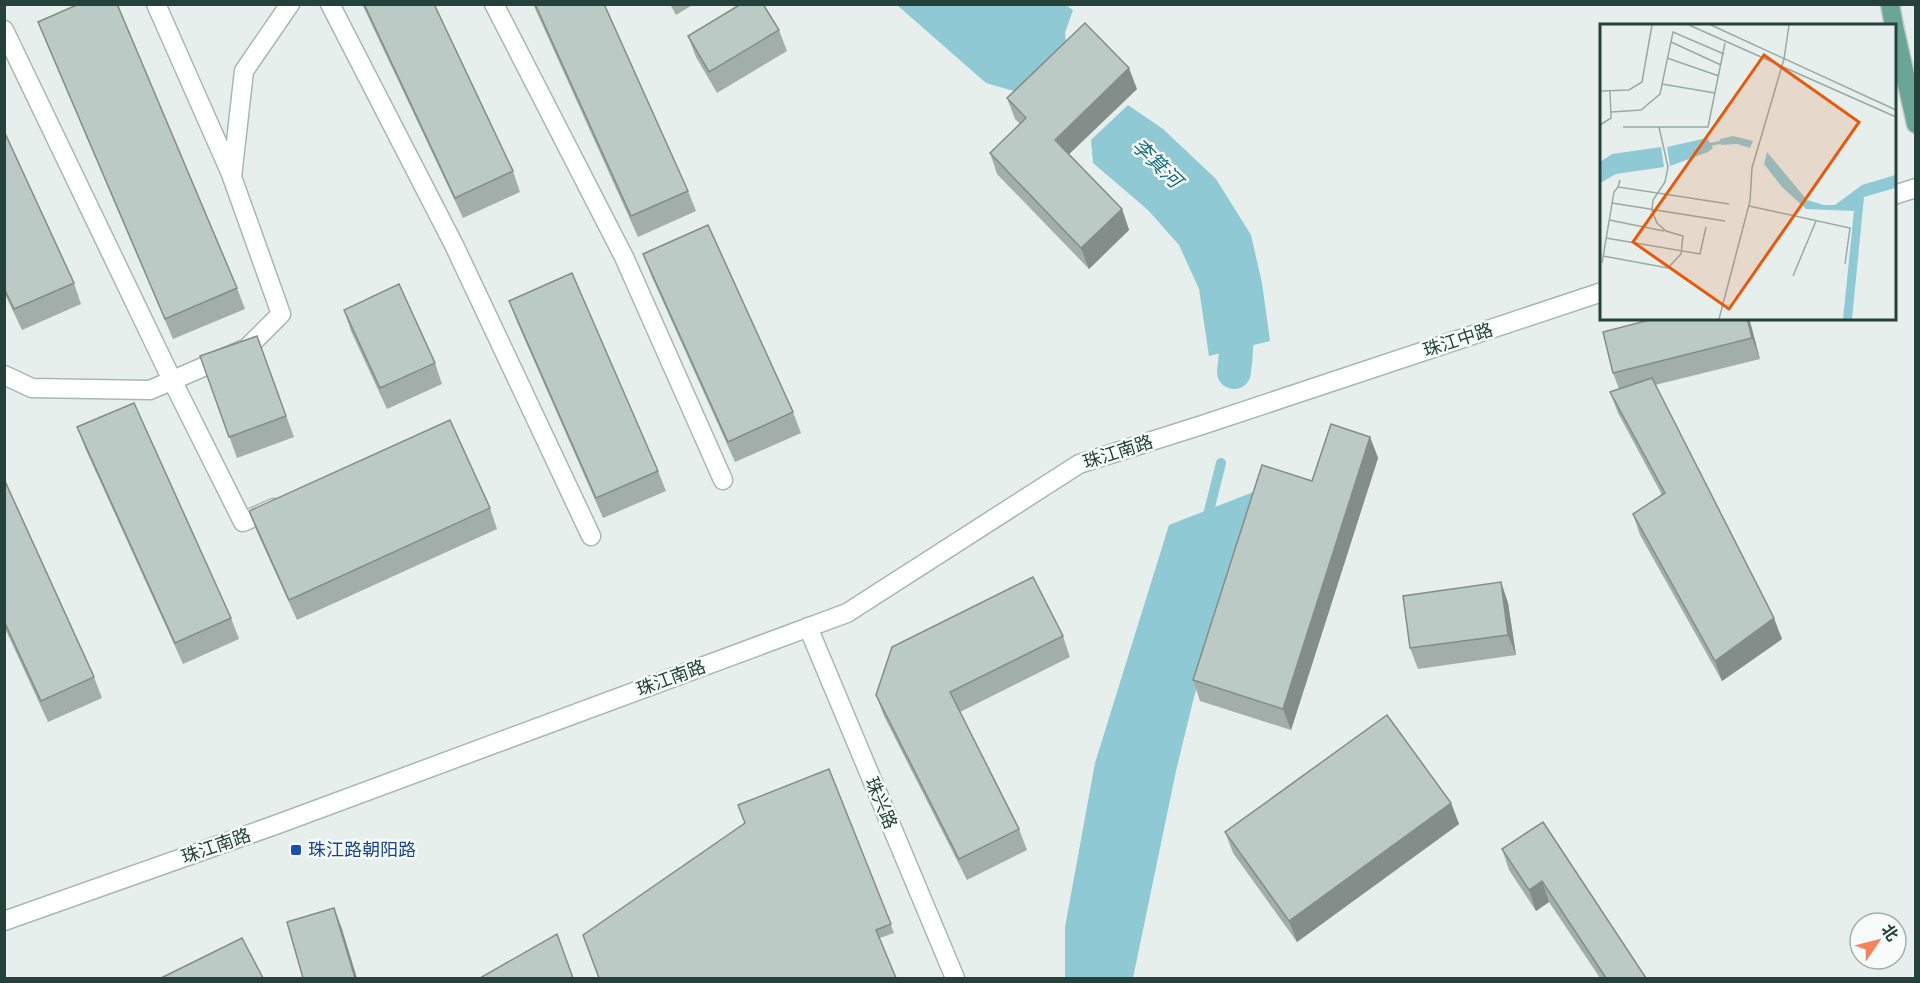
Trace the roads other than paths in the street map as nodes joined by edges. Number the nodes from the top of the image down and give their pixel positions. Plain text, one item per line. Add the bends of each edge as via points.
1 (156, 4) edge
2 (290, 4) edge
3 (330, 4) edge
4 (494, 4) edge
5 (1890, 4) edge
6 (1894, 24) edge
7 (4, 30) edge
8 (1896, 35) edge
9 (1916, 124) edge
10 (232, 177) junction
11 (1916, 188) edge
12 (1896, 194) edge
13 (1600, 293) edge
14 (4, 375) edge
15 (171, 380) junction
16 (1314, 388) joint
17 (723, 480) dead end
18 (287, 502) edge
19 (591, 536) dead end
20 (808, 627) junction
21 (4, 921) edge
22 (955, 978) edge

1 - 10 street
2 - 10 street via 244,71
3 - 19 street via 454,245
4 - 17 street via 624,257
5 - 6 main road
7 - 15 street
8 - 9 main road
10 - 15 street via 281,314 247,348
11 - 12 street
13 - 16 street, 珠江中路
14 - 15 street via 32,388 150,390
15 - 18 street via 243,522
16 - 20 street, 珠江南路 via 1079,464 847,613
20 - 21 street, 珠江南路
20 - 22 street, 珠兴路

